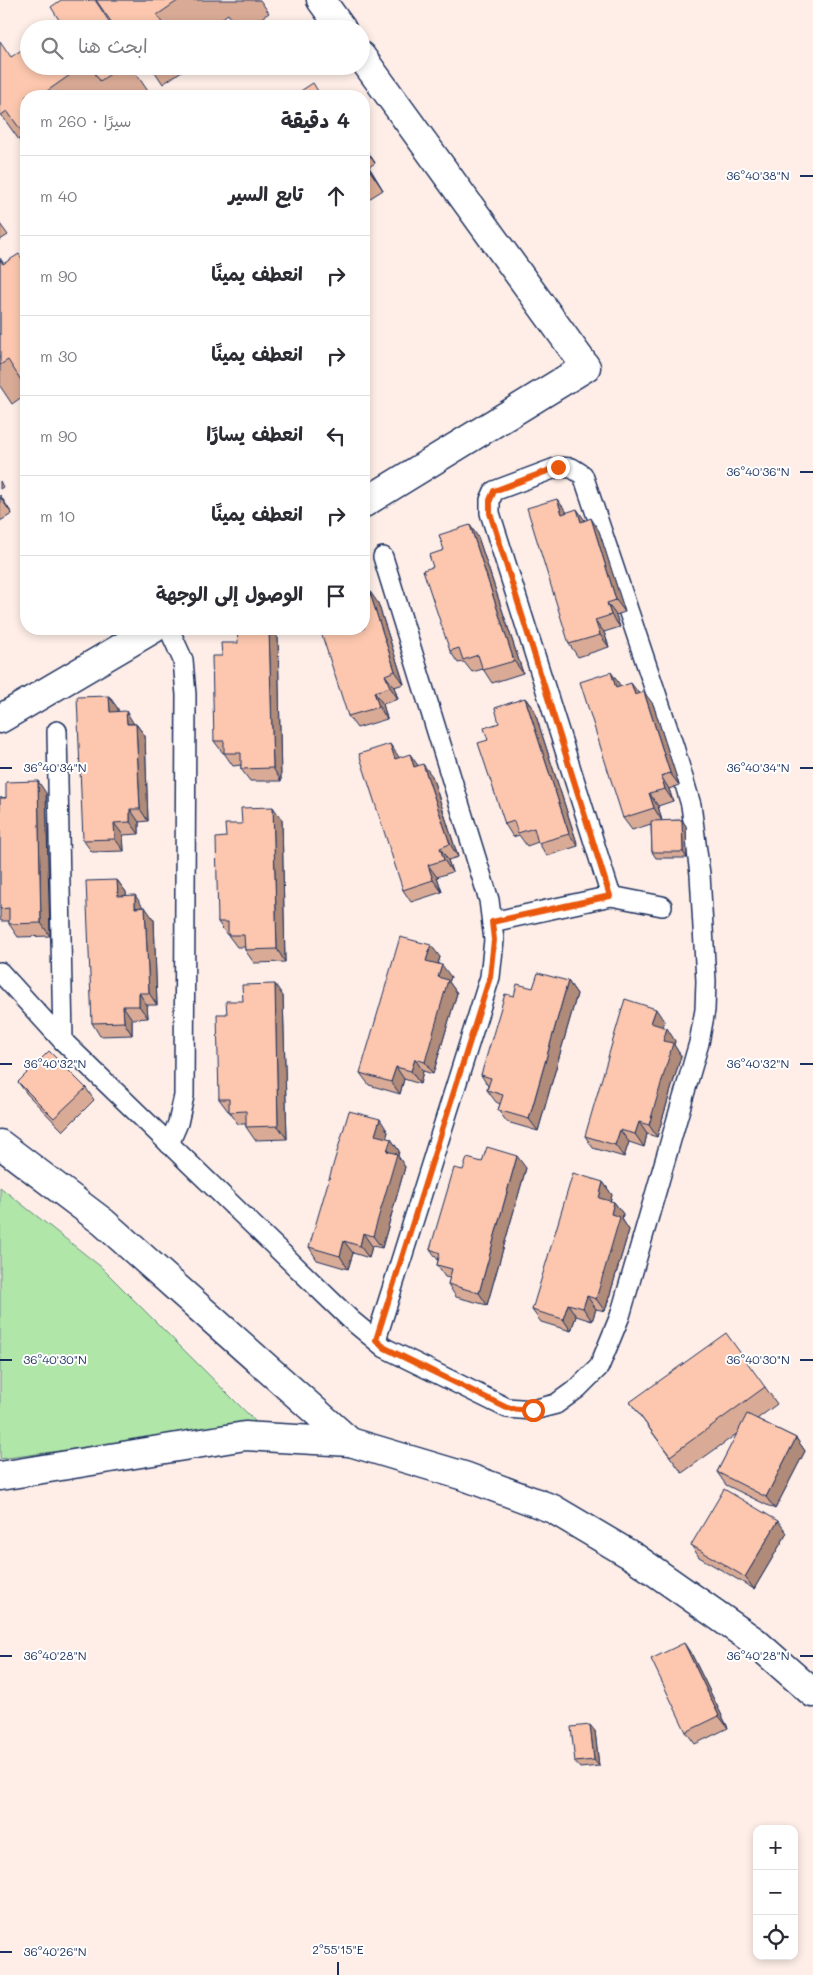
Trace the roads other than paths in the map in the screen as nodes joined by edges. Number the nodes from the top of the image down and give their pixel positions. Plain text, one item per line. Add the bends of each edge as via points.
1 (321, 0) edge
2 (335, 20) edge
3 (370, 68) edge
4 (370, 499) edge
5 (383, 558) dead end
6 (143, 635) edge
7 (171, 635) edge
8 (0, 720) edge
9 (57, 731) dead end
10 (610, 896) junction
11 (662, 906) dead end
12 (492, 922) junction
13 (0, 972) edge
14 (64, 1041) junction
15 (0, 1144) edge
16 (170, 1144) junction
17 (376, 1340) junction
18 (350, 1442) junction
19 (0, 1476) edge
20 (813, 1693) edge

1 - 2 street
3 - 4 street via 586,367
5 - 12 lane via 489,900
6 - 8 street
7 - 16 lane via 183,660 186,695 184,1096
9 - 14 lane
10 - 11 lane
10 - 12 lane
10 - 17 lane via 490,513 494,491 558,467 572,468 583,475 691,805 700,874 706,981 699,1043 620,1316 598,1367 578,1388 556,1404 533,1410 507,1408 385,1348
12 - 17 lane via 494,940 490,977
13 - 14 lane
14 - 16 lane
15 - 18 street via 102,1222
16 - 17 lane via 350,1320
18 - 19 street via 244,1436
18 - 20 street via 464,1476 553,1509 634,1557 754,1641

